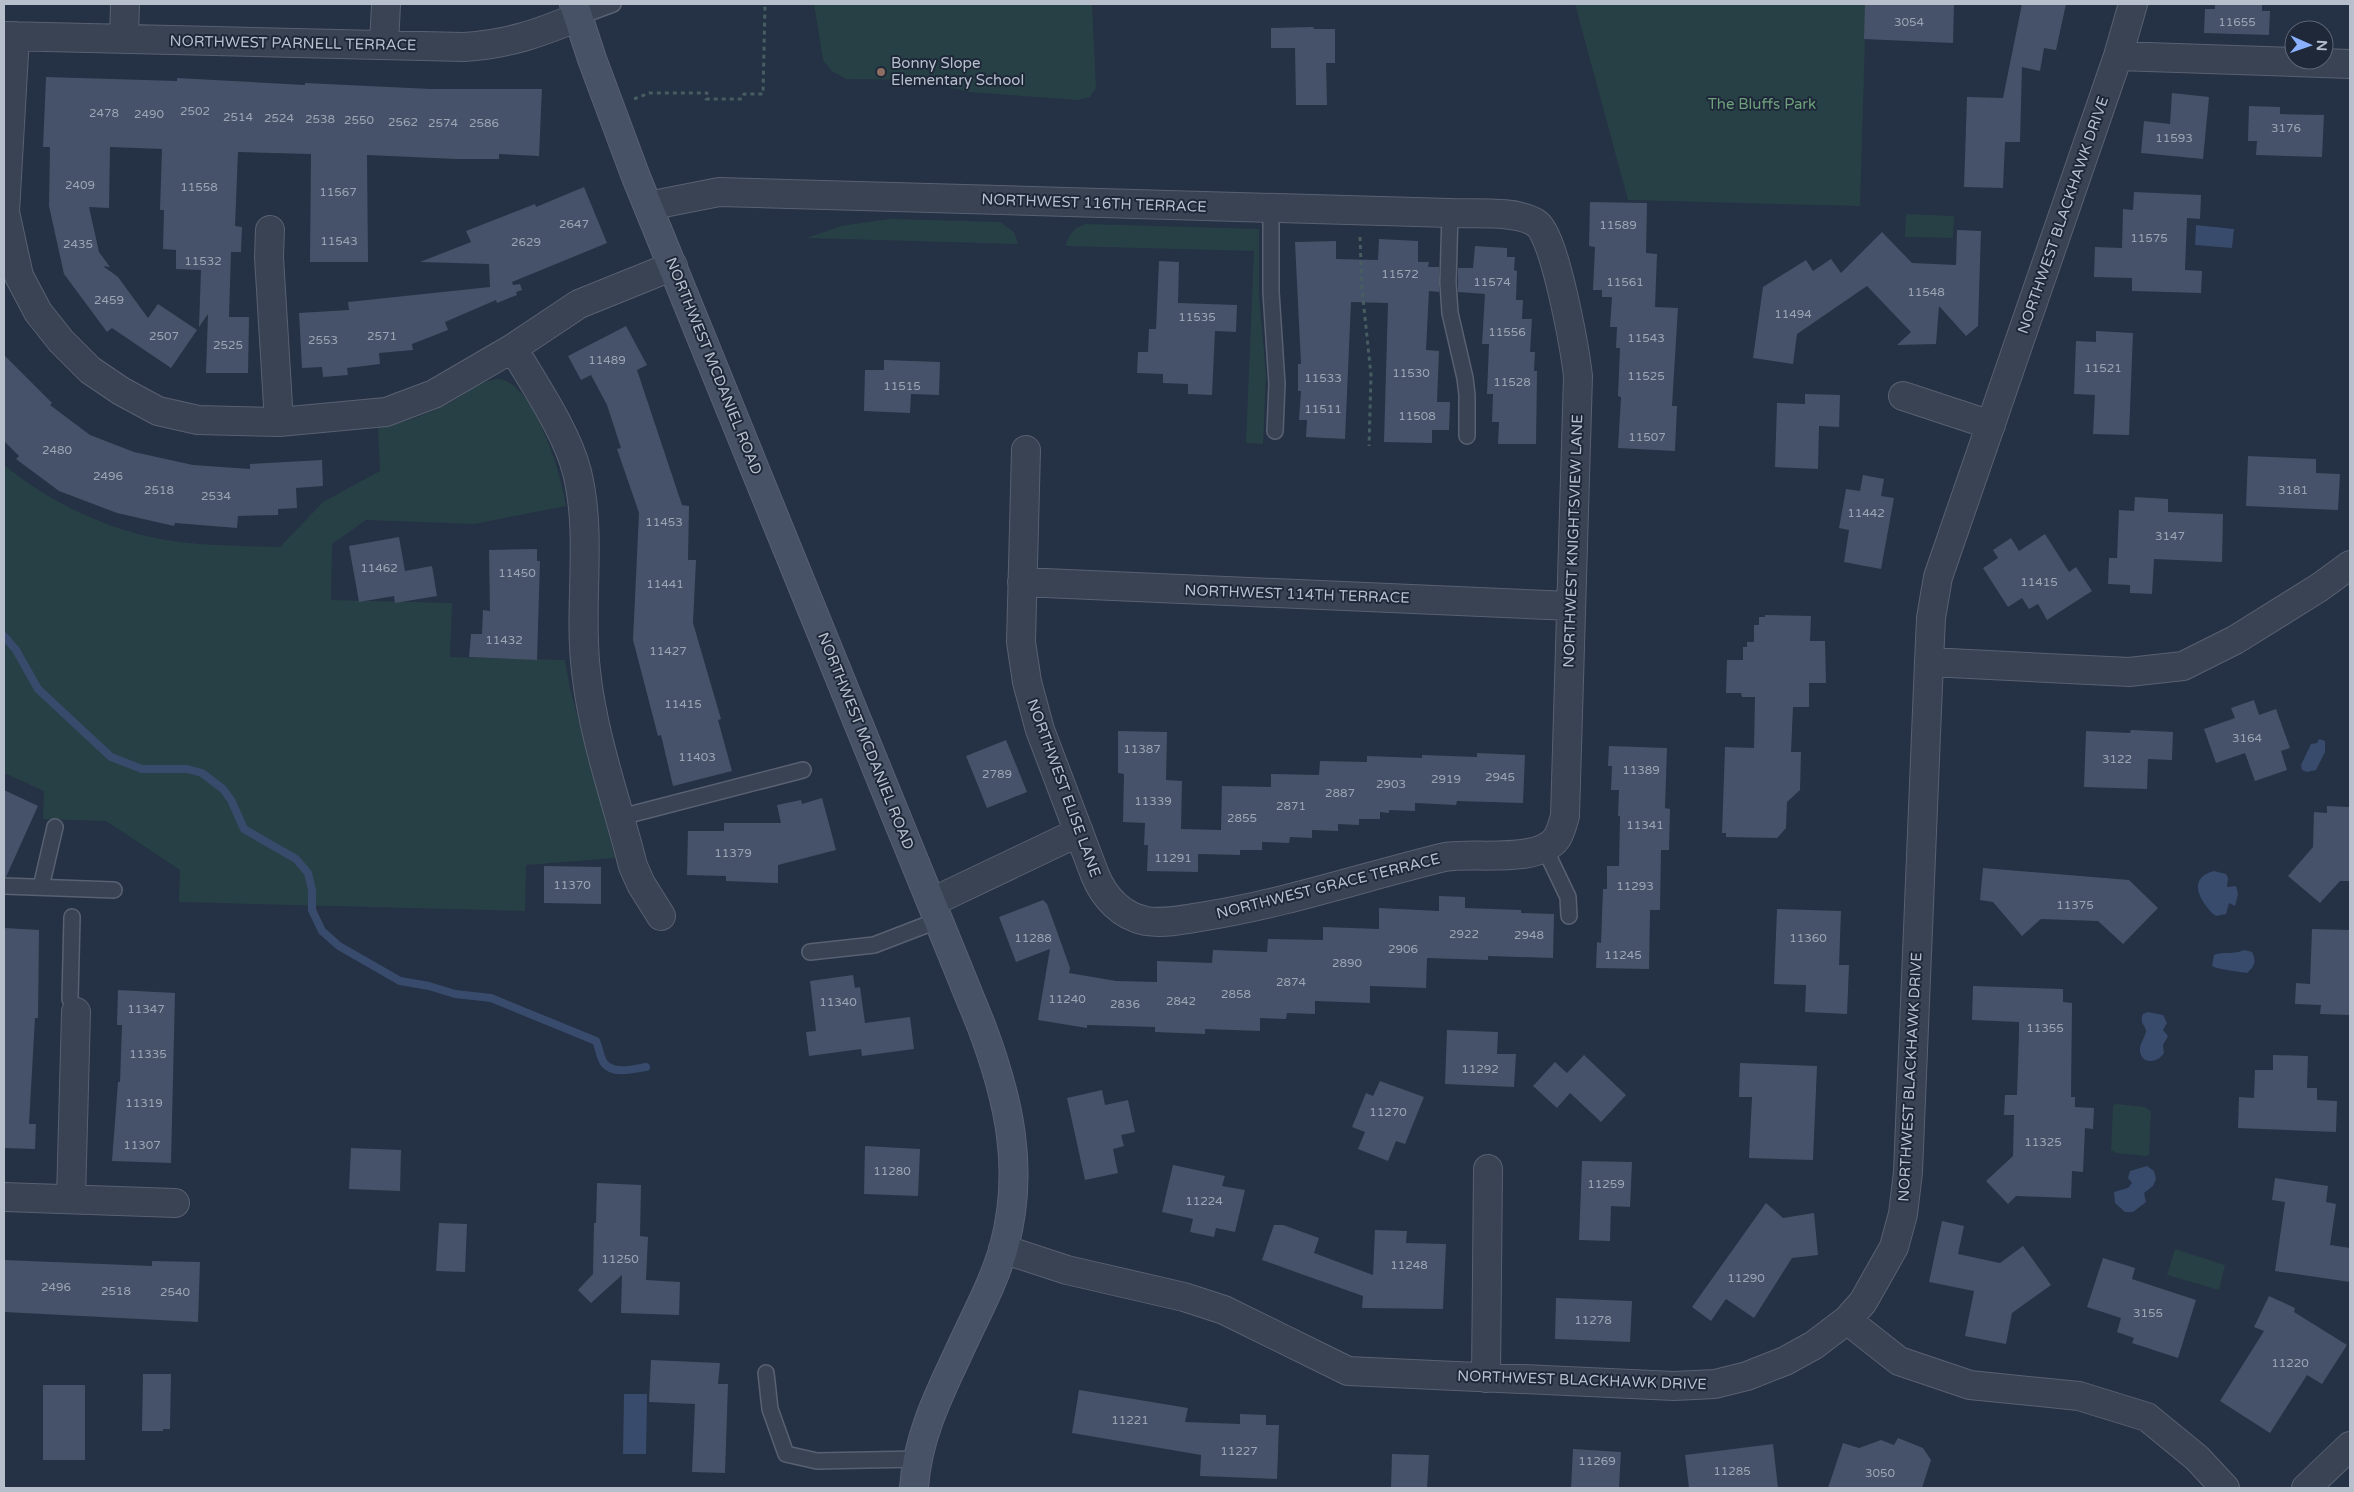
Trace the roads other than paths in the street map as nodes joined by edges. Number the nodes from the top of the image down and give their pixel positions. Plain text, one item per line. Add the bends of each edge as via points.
1 (125, 4) edge
2 (386, 4) edge
3 (613, 4) edge
4 (2133, 4) edge
5 (576, 10) edge
6 (9, 36) edge
7 (124, 38) junction
8 (384, 45) junction
9 (2118, 56) junction
10 (2350, 64) edge
11 (5, 204) edge
12 (648, 206) junction
13 (1271, 209) junction
14 (1450, 213) junction
15 (1540, 225) joint
16 (270, 230) dead end
17 (673, 266) junction
18 (513, 348) junction
19 (1903, 396) dead end
20 (280, 422) junction
21 (1991, 425) junction
22 (1275, 431) dead end
23 (1467, 436) dead end
24 (1026, 450) dead end
25 (2350, 564) edge
26 (1022, 582) junction
27 (1571, 606) junction
28 (1929, 662) junction
29 (803, 770) dead end
30 (621, 817) junction
31 (55, 827) dead end
32 (1079, 832) junction
33 (1542, 849) junction
34 (4, 886) edge
35 (41, 887) junction
36 (114, 890) dead end
37 (1120, 909) joint
38 (935, 911) junction
39 (661, 916) dead end
40 (1569, 916) dead end
41 (72, 917) dead end
42 (810, 952) dead end
43 (76, 1012) joint
44 (1488, 1169) dead end
45 (4, 1197) edge
46 (71, 1200) junction
47 (175, 1202) dead end
48 (1003, 1249) junction
49 (1847, 1320) junction
50 (766, 1373) dead end
51 (1486, 1378) junction
52 (2350, 1446) edge
53 (918, 1459) junction
54 (914, 1488) edge
55 (2225, 1488) edge
56 (2306, 1488) edge

1 - 7 street
2 - 8 street
3 - 5 lane
4 - 9 street, NORTHWEST BLACKHAWK DRIVE
5 - 8 street, NORTHWEST PARNELL TERRACE via 540,32 496,45
5 - 12 street, NORTHWEST MCDANIEL ROAD
6 - 7 street, NORTHWEST PARNELL TERRACE
6 - 11 street
7 - 8 street, NORTHWEST PARNELL TERRACE
9 - 10 street
9 - 21 street, NORTHWEST BLACKHAWK DRIVE
11 - 20 street via 12,246 23,283 38,312 90,370 158,411 198,420
12 - 13 street, NORTHWEST 116TH TERRACE via 719,192
12 - 17 street, NORTHWEST MCDANIEL ROAD
13 - 14 street, NORTHWEST 116TH TERRACE
13 - 22 lane via 1271,292 1277,384
14 - 15 street, NORTHWEST 116TH TERRACE via 1512,216 1527,218
14 - 23 lane via 1450,313 1465,378
15 - 27 street, NORTHWEST KNIGHTSVIEW LANE via 1548,241 1564,299 1578,376
16 - 20 street
17 - 18 street via 579,304
17 - 38 street, NORTHWEST MCDANIEL ROAD
18 - 20 street via 434,394 386,412
18 - 30 street via 565,440 577,470 583,502 582,602 586,673
19 - 21 street
21 - 28 street, NORTHWEST BLACKHAWK DRIVE via 1938,577
24 - 26 street, NORTHWEST ELISE LANE
25 - 28 street via 2320,587 2235,640 2183,666 2129,672
26 - 27 street, NORTHWEST 114TH TERRACE
26 - 32 street, NORTHWEST ELISE LANE via 1021,642 1027,682 1040,730
27 - 33 street, NORTHWEST KNIGHTSVIEW LANE via 1564,816 1557,838
28 - 49 street, NORTHWEST BLACKHAWK DRIVE via 1908,1172 1903,1214 1894,1247 1863,1302
29 - 30 lane
30 - 39 street via 633,866
31 - 35 lane
32 - 37 street, NORTHWEST ELISE LANE via 1098,883
32 - 38 street
33 - 37 street, NORTHWEST GRACE TERRACE via 1518,855 1446,857 1234,912 1193,918 1145,920
33 - 40 lane via 1568,897
34 - 35 lane
35 - 36 lane
38 - 42 lane via 874,945
38 - 48 street, NORTHWEST MCDANIEL ROAD via 996,1065 1012,1134 1015,1162 1013,1193
41 - 43 lane via 70,999
43 - 46 street
44 - 51 street
45 - 46 street
46 - 47 street
48 - 51 street, NORTHWEST BLACKHAWK DRIVE via 1067,1270 1184,1297 1224,1310 1348,1371
48 - 53 street, NORTHWEST MCDANIEL ROAD via 928,1420
49 - 51 street, NORTHWEST BLACKHAWK DRIVE via 1786,1361 1715,1384 1674,1386
49 - 55 street via 1899,1361 1970,1385 2079,1396 2147,1417 2196,1458
50 - 53 lane via 770,1408 786,1454 817,1461
52 - 56 street
53 - 54 street, NORTHWEST MCDANIEL ROAD

